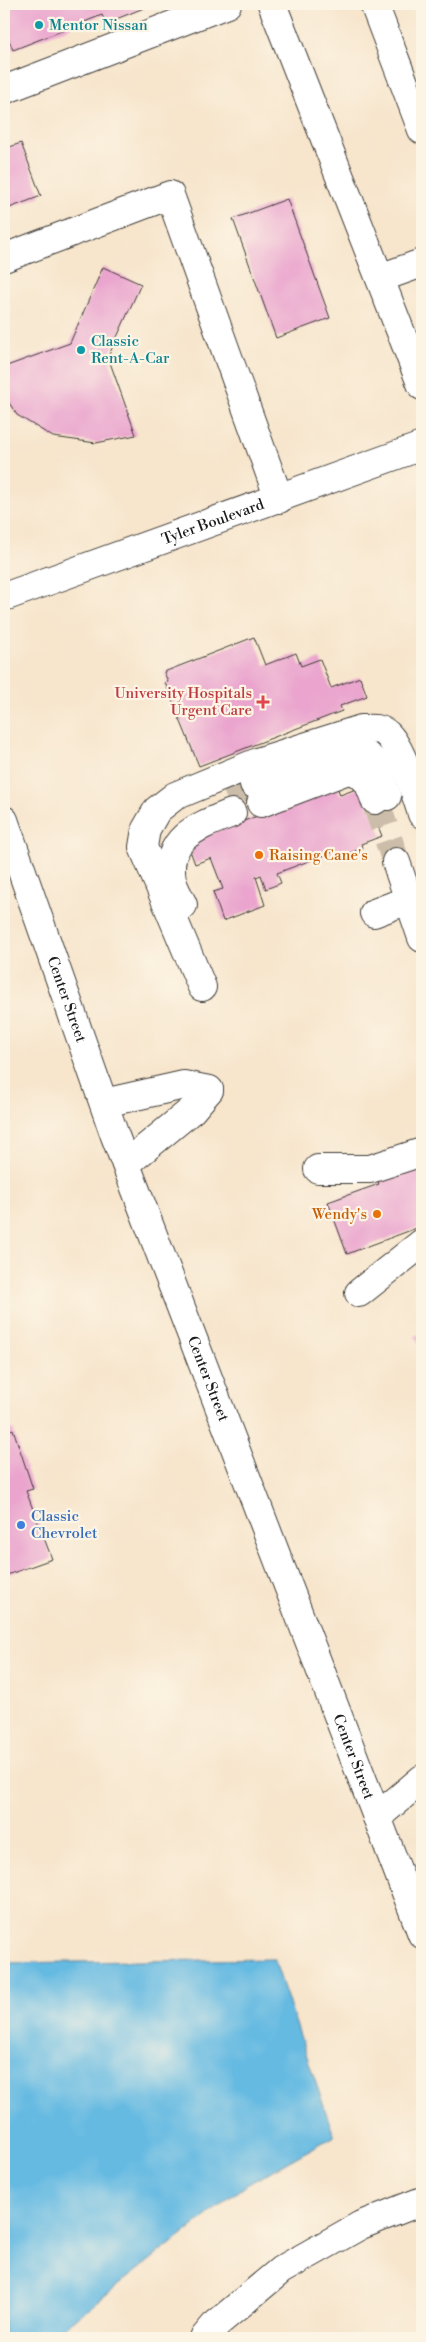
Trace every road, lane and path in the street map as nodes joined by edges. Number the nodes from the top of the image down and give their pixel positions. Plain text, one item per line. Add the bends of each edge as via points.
1 (227, 4) edge
2 (272, 4) edge
3 (374, 4) edge
4 (4, 90) edge
5 (422, 130) edge
6 (4, 258) edge
7 (422, 262) edge
8 (380, 278) junction
9 (422, 386) edge
10 (422, 446) edge
11 (279, 499) junction
12 (4, 597) edge
13 (258, 794) tunnel mouth
14 (381, 798) tunnel mouth
15 (229, 804) tunnel mouth
16 (422, 814) edge
17 (4, 820) edge
18 (403, 859) tunnel mouth
19 (415, 894) edge
20 (374, 912) dead end
21 (422, 938) edge
22 (104, 1103) junction
23 (422, 1152) edge
24 (126, 1164) junction
25 (318, 1169) dead end
26 (422, 1242) edge
27 (359, 1293) dead end
28 (422, 1780) edge
29 (377, 1817) junction
30 (422, 1934) edge
31 (422, 2201) edge
32 (204, 2338) edge

1 - 4 main road
2 - 8 main road
3 - 5 main road
6 - 11 main road via 170,195
7 - 8 main road
8 - 9 main road
10 - 11 main road, Tyler Boulevard
11 - 12 main road, Tyler Boulevard
13 - 14 main road via 348,770 360,773
15 - 16 main road via 178,843 172,854 172,881 210,983 143,848 146,829 157,810 175,796 260,761 361,729 377,729 388,734 403,762
17 - 22 main road, Center Street
18 - 19 main road
19 - 20 main road
19 - 21 main road
22 - 24 main road, Center Street
22 - 24 main road via 184,1085 210,1090 192,1110
23 - 25 main road via 370,1169
24 - 29 main road, Center Street
26 - 27 main road
28 - 29 main road
29 - 30 main road, Center Street
31 - 32 main road via 361,2226 281,2270

